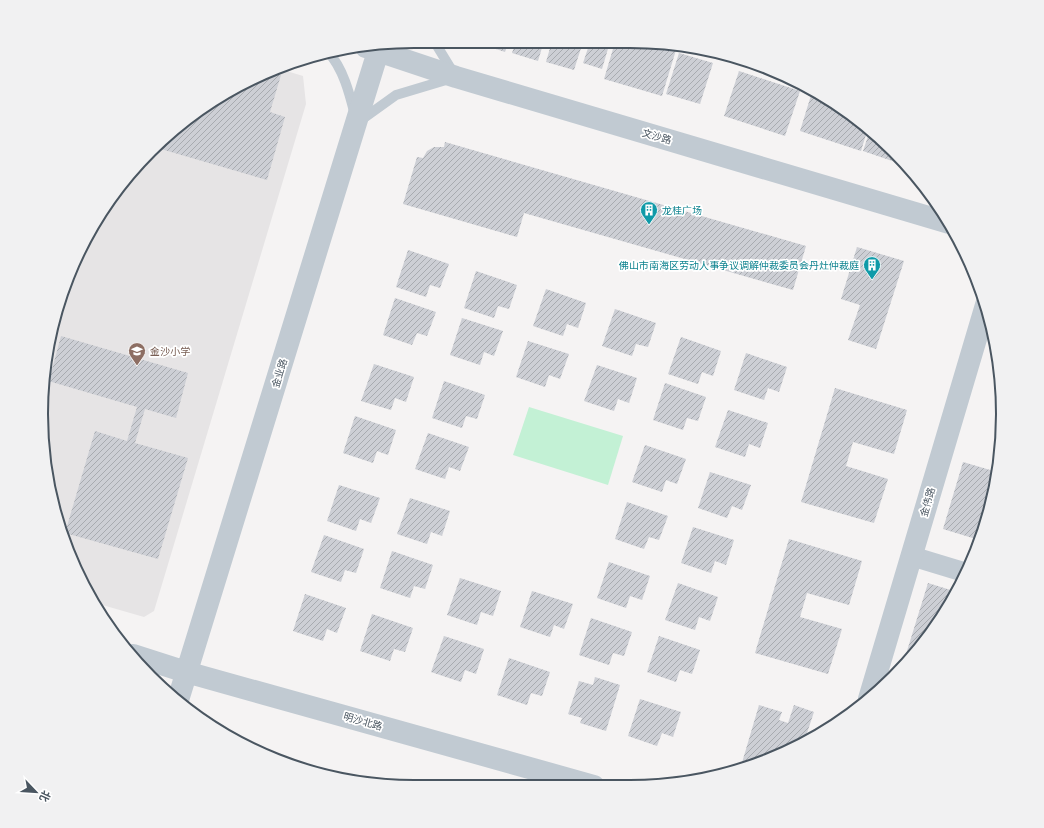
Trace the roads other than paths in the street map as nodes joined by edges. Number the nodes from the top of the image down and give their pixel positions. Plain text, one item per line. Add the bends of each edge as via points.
1 (438, 48) edge
2 (374, 50) edge
3 (380, 50) edge
4 (332, 57) edge
5 (456, 77) junction
6 (357, 123) junction
7 (939, 219) edge
8 (983, 315) edge
9 (911, 556) junction
10 (960, 571) edge
11 (141, 658) edge
12 (186, 672) junction
13 (872, 688) edge
14 (180, 694) edge
15 (573, 780) edge

1 - 5 lane
2 - 6 street, 金业路
3 - 5 street, 文沙路
4 - 6 lane via 349,92
5 - 6 lane via 396,95
5 - 7 street, 文沙路
6 - 12 street, 金业路
8 - 9 street, 金伟路
9 - 10 street
9 - 13 street, 金伟路
11 - 12 street, 明沙北路
12 - 14 street, 金业路
12 - 15 street, 明沙北路

